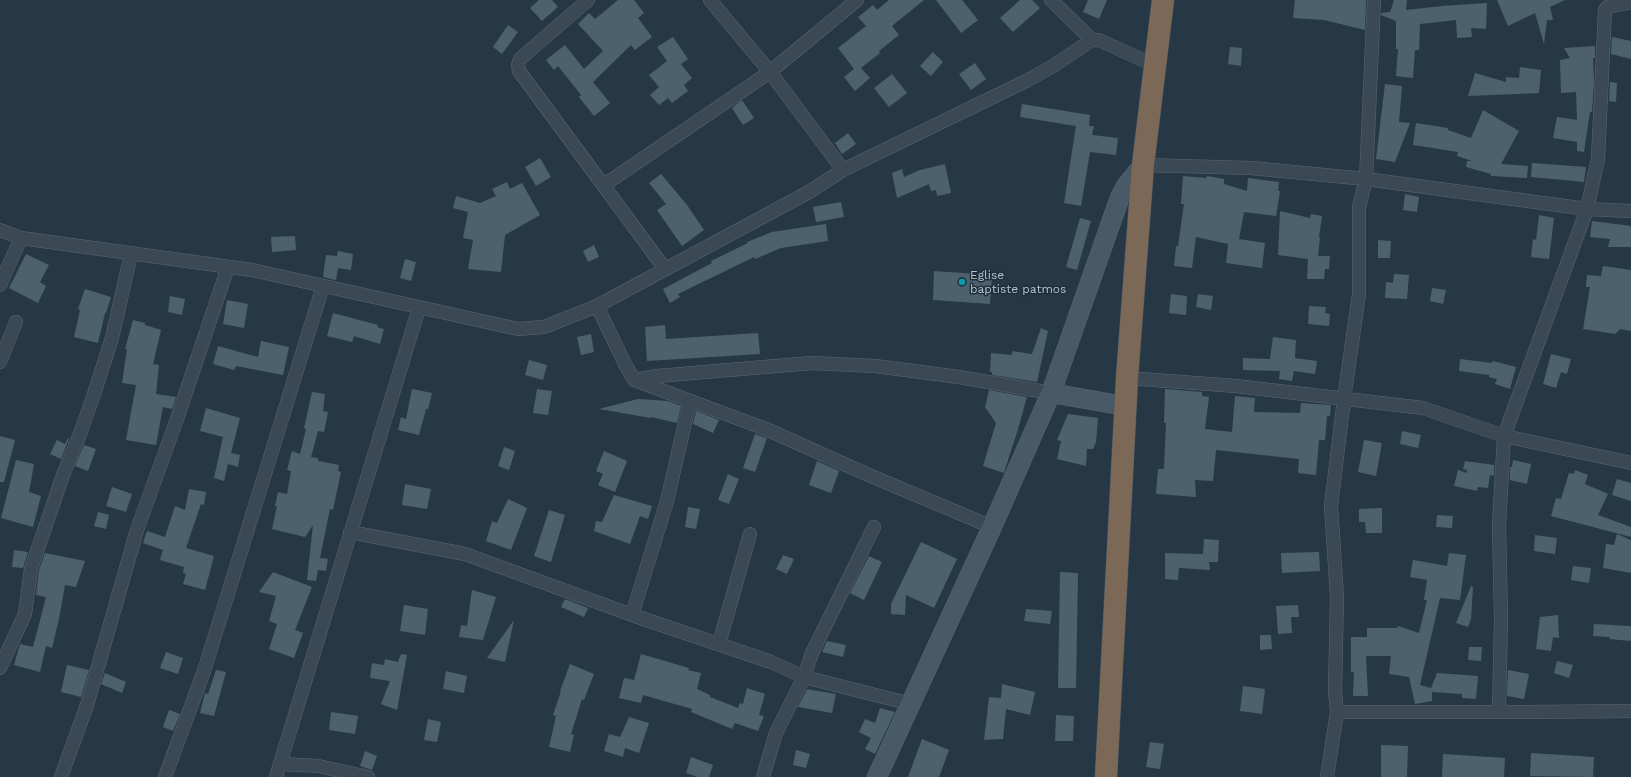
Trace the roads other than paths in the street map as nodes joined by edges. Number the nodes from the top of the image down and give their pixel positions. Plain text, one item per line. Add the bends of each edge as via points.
1 (588, 0) edge
2 (710, 0) edge
3 (857, 0) edge
4 (1051, 0) edge
5 (1163, 0) edge
6 (1374, 0) edge
7 (1631, 2) edge
8 (1607, 3) edge
9 (1092, 40) junction
10 (1156, 66) junction
11 (770, 72) junction
12 (1143, 165) junction
13 (843, 170) junction
14 (1366, 179) junction
15 (604, 185) junction
16 (1587, 209) junction
17 (1631, 211) edge
18 (0, 230) edge
19 (21, 238) junction
20 (131, 254) junction
21 (228, 267) junction
22 (665, 269) junction
23 (0, 284) edge
24 (323, 286) junction
25 (597, 306) junction
26 (419, 308) junction
27 (16, 322) dead end
28 (0, 362) edge
29 (1127, 378) junction
30 (634, 380) junction
31 (1051, 393) junction
32 (1344, 399) junction
33 (690, 401) junction
34 (1125, 406) junction
35 (1504, 436) junction
36 (1631, 463) edge
37 (874, 527) dead end
38 (992, 527) junction
39 (350, 532) junction
40 (750, 534) dead end
41 (632, 615) junction
42 (718, 644) junction
43 (0, 668) edge
44 (804, 677) junction
45 (911, 704) junction
46 (1499, 711) junction
47 (1631, 711) edge
48 (1337, 712) junction
49 (280, 764) junction
50 (61, 777) edge
51 (165, 777) edge
52 (276, 777) edge
53 (368, 777) edge
54 (763, 777) edge
55 (877, 777) edge
56 (1106, 777) edge
57 (1327, 777) edge

1 - 15 street via 520,59 518,65 519,71
2 - 11 street
3 - 11 street
4 - 9 street
5 - 10 highway
6 - 14 street
7 - 8 street
8 - 16 street via 1604,14 1598,159
9 - 10 street via 1099,40
9 - 13 street via 1053,66
10 - 12 highway
11 - 13 street
11 - 15 street
12 - 14 street via 1251,168
12 - 29 highway
12 - 31 street via 1120,197
13 - 22 street via 809,192
14 - 16 street
14 - 32 street via 1359,207 1359,294
15 - 22 street
16 - 17 street
16 - 35 street
18 - 19 street
19 - 20 street
19 - 23 street
20 - 21 street
20 - 43 street via 112,338 31,569 25,614
21 - 24 street
21 - 50 street via 138,530 87,705
22 - 25 street
24 - 26 street
24 - 51 street via 204,671
25 - 26 street via 544,328 518,329
25 - 30 street
26 - 39 street
27 - 28 street
29 - 32 street via 1236,386
29 - 34 highway
30 - 31 street via 812,363 875,366
30 - 33 street
31 - 34 street
31 - 38 street
32 - 35 street via 1423,408
32 - 48 street via 1331,506 1337,597
33 - 38 street via 766,429
33 - 41 street via 668,501
34 - 56 highway
35 - 36 street
35 - 46 street via 1499,524
37 - 44 street via 812,654
38 - 45 street
39 - 41 street via 465,554
39 - 49 street
40 - 42 street
41 - 42 street
42 - 44 street via 771,662
44 - 45 street
44 - 54 street via 776,733
45 - 55 street
46 - 47 street
46 - 48 street
48 - 57 street
49 - 52 street
49 - 53 street via 318,766

